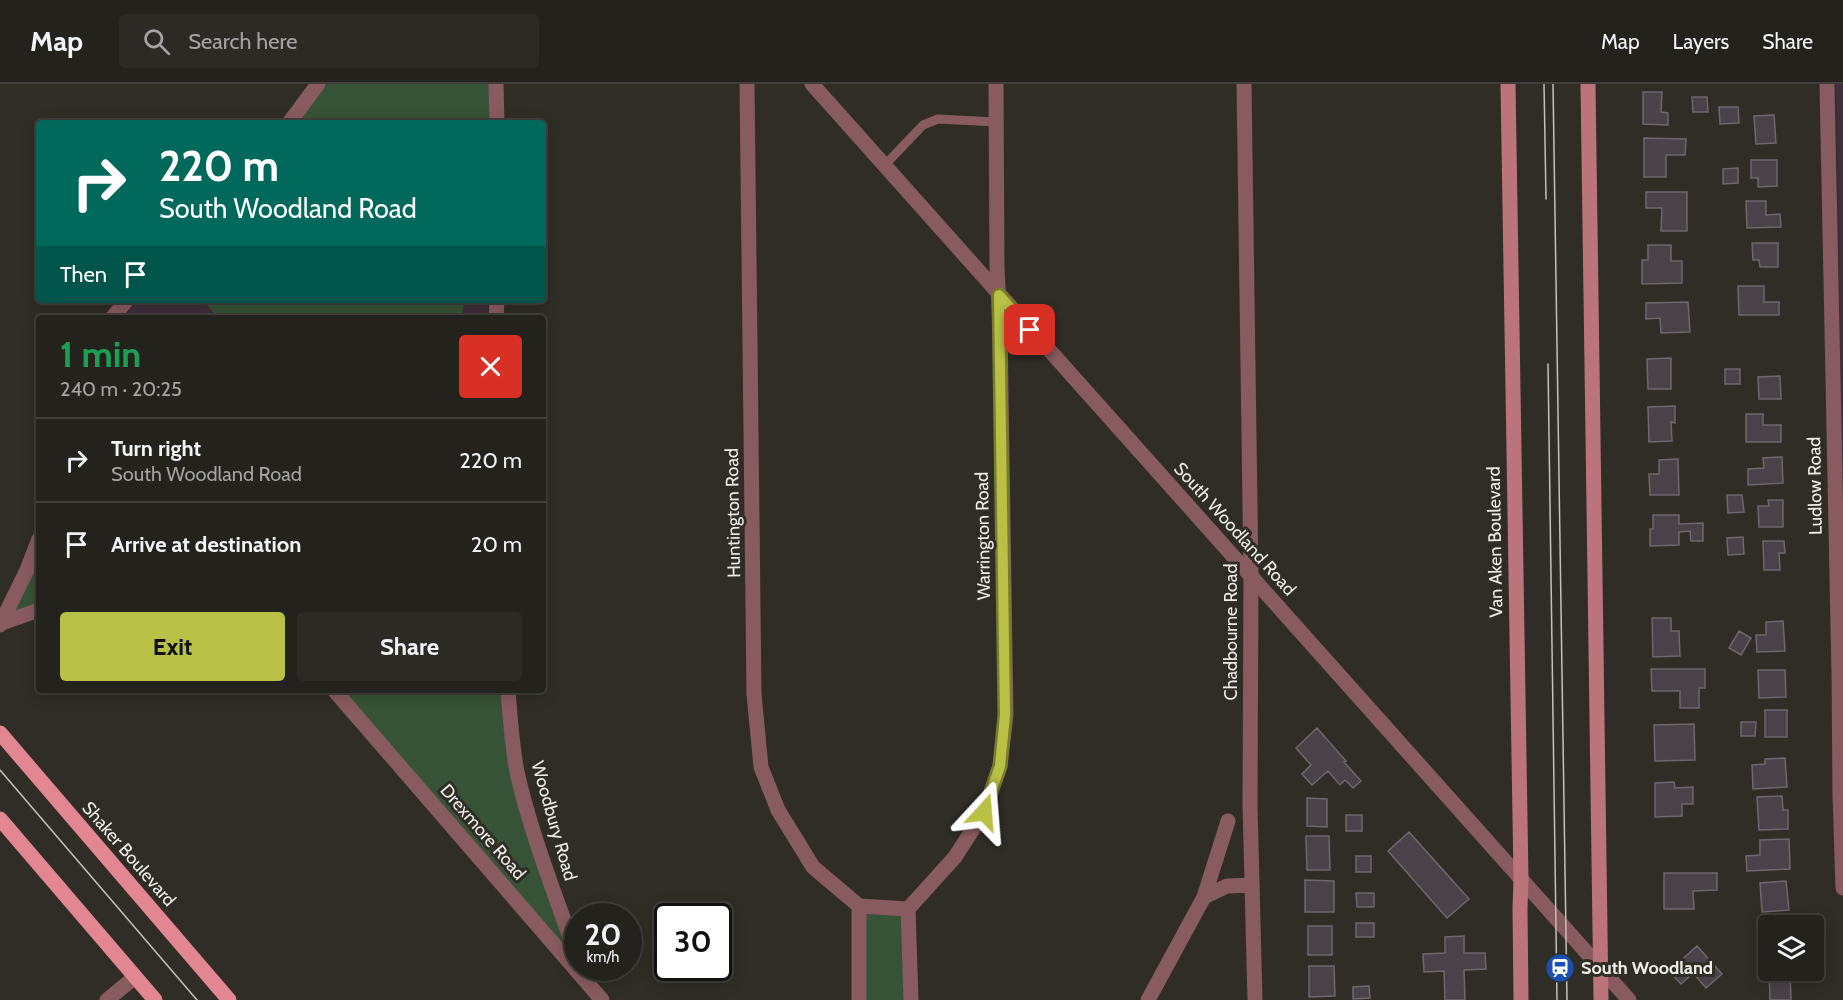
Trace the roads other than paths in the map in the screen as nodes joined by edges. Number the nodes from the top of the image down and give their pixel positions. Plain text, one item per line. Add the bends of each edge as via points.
1 (318, 84) edge
2 (496, 84) edge
3 (747, 84) edge
4 (812, 84) edge
5 (996, 84) edge
6 (1244, 84) edge
7 (1508, 84) edge
8 (1588, 84) edge
9 (1827, 84) edge
10 (292, 120) edge
11 (497, 120) edge
12 (996, 122) junction
13 (884, 166) junction
14 (999, 295) junction
15 (124, 303) edge
16 (114, 315) edge
17 (36, 547) edge
18 (1251, 576) junction
19 (36, 611) edge
20 (1, 624) edge
21 (337, 693) edge
22 (508, 693) edge
23 (0, 733) edge
24 (1841, 800) edge
25 (0, 819) edge
26 (1228, 821) dead end
27 (1521, 879) junction
28 (1252, 885) junction
29 (1843, 888) edge
30 (1204, 897) junction
31 (859, 906) junction
32 (908, 909) junction
33 (564, 919) edge
34 (564, 952) edge
35 (1601, 968) junction
36 (135, 976) junction
37 (588, 981) edge
38 (107, 1000) edge
39 (155, 1000) edge
40 (229, 1000) edge
41 (602, 1000) edge
42 (860, 1000) edge
43 (910, 1000) edge
44 (1148, 1000) edge
45 (1255, 1000) edge
46 (1521, 1000) edge
47 (1601, 1000) edge
48 (1629, 1000) edge

1 - 10 street
2 - 11 street
3 - 31 street, Huntington Road via 754,694 761,767 778,810 813,867
4 - 13 street, South Woodland Road
5 - 12 street, Warrington Road
6 - 18 street, Chadbourne Road
7 - 27 main road, Van Aken Boulevard
8 - 35 main road
9 - 24 street, Ludlow Road
12 - 13 lane via 938,118 923,125
12 - 14 street, Warrington Road
13 - 14 street, South Woodland Road
14 - 18 street, South Woodland Road
14 - 32 street, Warrington Road via 1005,715 1000,766 984,812 955,858
15 - 16 street
17 - 20 street
18 - 27 street, South Woodland Road
18 - 28 street, Chadbourne Road
19 - 20 street
21 - 34 street, Drexmore Road
22 - 33 street, Woodbury Road via 517,772
23 - 40 main road, Shaker Boulevard
24 - 29 street, Ludlow Road
25 - 36 main road
26 - 30 street
27 - 35 street, South Woodland Road
27 - 46 main road, Van Aken Boulevard
28 - 30 street via 1227,886
28 - 45 street, Chadbourne Road
30 - 44 street
31 - 32 street
31 - 42 street
32 - 43 street
35 - 47 main road
35 - 48 street, South Woodland Road
36 - 38 street
36 - 39 main road
37 - 41 street, Drexmore Road

